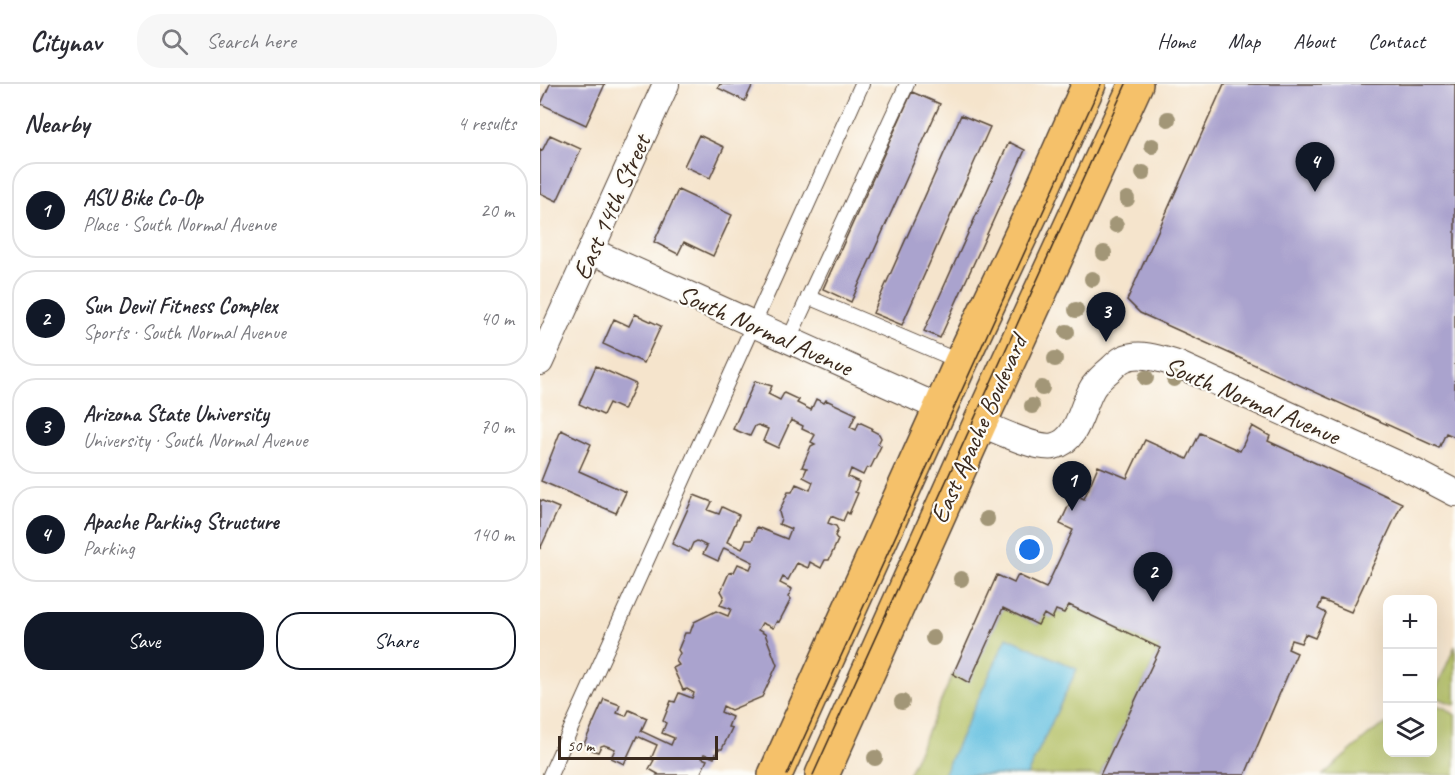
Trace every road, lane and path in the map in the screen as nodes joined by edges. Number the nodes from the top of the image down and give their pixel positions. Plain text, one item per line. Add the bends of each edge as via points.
1 (666, 84) edge
2 (862, 84) edge
3 (907, 84) edge
4 (1089, 84) edge
5 (1136, 84) edge
6 (1057, 157) junction
7 (591, 251) junction
8 (808, 297) junction
9 (753, 325) junction
10 (788, 341) junction
11 (540, 362) edge
12 (961, 362) junction
13 (940, 408) junction
14 (980, 423) junction
15 (1455, 493) edge
16 (908, 583) junction
17 (550, 775) edge
18 (775, 775) edge
19 (822, 775) edge

1 - 7 street, East 14th Street
2 - 9 lane
3 - 8 lane
4 - 6 main road, East Apache Boulevard
5 - 14 main road, East Apache Boulevard
6 - 12 main road, East Apache Boulevard
6 - 14 main road via 1052,220 977,384 973,403
7 - 9 street, South Normal Avenue
7 - 11 street, East 14th Street
8 - 10 lane
8 - 12 lane
9 - 10 street, South Normal Avenue
9 - 17 lane
10 - 13 street, South Normal Avenue
12 - 13 main road, East Apache Boulevard
13 - 16 main road via 946,424 944,456 908,538 904,573
13 - 18 main road, East Apache Boulevard
14 - 15 street, South Normal Avenue via 1052,447 1066,441 1073,432 1094,386 1110,369 1123,359 1159,358
14 - 16 main road, East Apache Boulevard
16 - 19 main road, East Apache Boulevard

